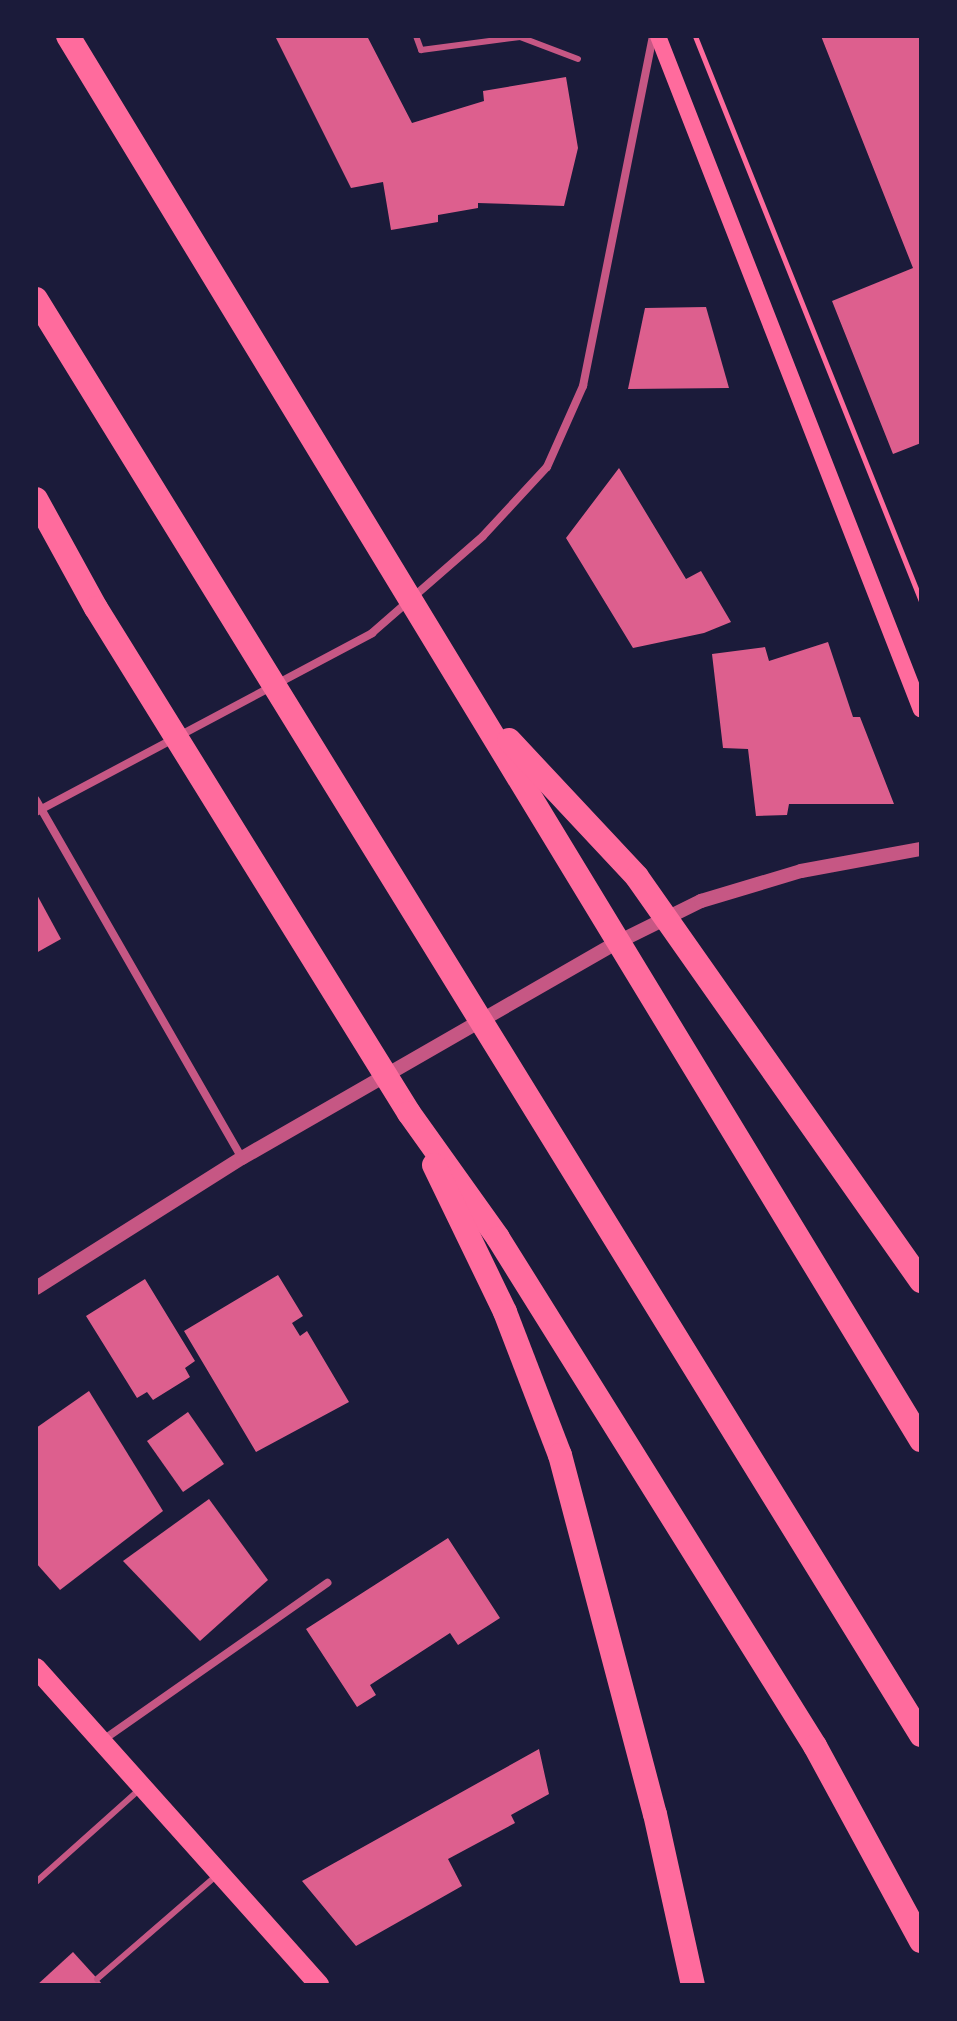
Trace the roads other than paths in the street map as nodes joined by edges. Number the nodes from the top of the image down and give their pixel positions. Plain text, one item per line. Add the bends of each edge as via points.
1 (68, 36) edge
2 (416, 36) edge
3 (655, 36) edge
4 (578, 59) dead end
5 (36, 299) edge
6 (36, 499) edge
7 (474, 703) junction
8 (921, 710) edge
9 (36, 800) edge
10 (39, 810) edge
11 (921, 849) edge
12 (409, 1113) junction
13 (242, 1158) junction
14 (921, 1281) edge
15 (36, 1288) edge
16 (921, 1440) edge
17 (327, 1583) dead end
18 (36, 1668) edge
19 (921, 1735) edge
20 (103, 1740) junction
21 (144, 1785) junction
22 (221, 1871) junction
23 (36, 1882) edge
24 (921, 1941) edge
25 (97, 1979) dead end
26 (319, 1985) edge
27 (693, 1985) edge

1 - 7 highway
2 - 4 lane via 421,50 520,37
3 - 8 main road
3 - 10 street via 583,386 547,467 483,536 372,633
5 - 19 highway
6 - 12 highway via 150,696
7 - 14 highway via 637,877
7 - 16 highway
9 - 10 street
10 - 13 street
11 - 13 street via 801,871 701,901 610,946
12 - 24 highway via 498,1238 815,1746
12 - 27 highway via 505,1312 560,1455 651,1799
13 - 15 street
17 - 20 street
18 - 20 main road
20 - 21 main road
21 - 22 main road
21 - 23 lane
22 - 25 lane
22 - 26 main road

